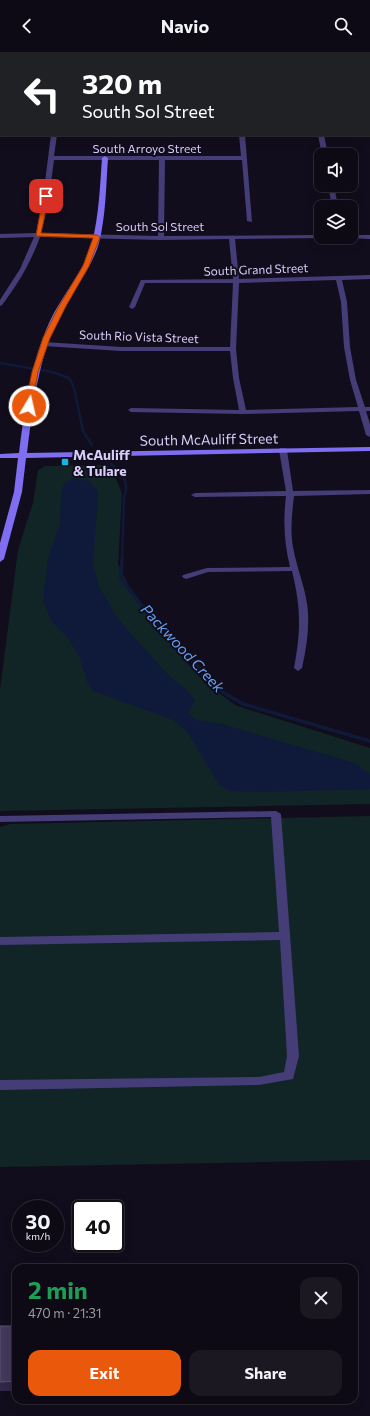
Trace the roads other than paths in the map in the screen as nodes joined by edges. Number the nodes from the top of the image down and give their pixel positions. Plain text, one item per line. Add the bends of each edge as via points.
1 (54, 136) edge
2 (242, 136) edge
3 (321, 136) edge
4 (324, 148) edge
5 (51, 158) junction
6 (105, 158) junction
7 (162, 158) junction
8 (244, 158) junction
9 (250, 221) dead end
10 (38, 235) junction
11 (0, 236) edge
12 (370, 236) edge
13 (97, 237) junction
14 (232, 237) junction
15 (314, 237) edge
16 (358, 237) edge
17 (162, 238) junction
18 (338, 277) junction
19 (370, 277) edge
20 (236, 281) junction
21 (0, 304) edge
22 (132, 307) dead end
23 (44, 344) junction
24 (234, 349) junction
25 (366, 409) edge
26 (131, 410) dead end
27 (243, 412) junction
28 (370, 435) edge
29 (370, 449) edge
30 (283, 450) junction
31 (23, 455) junction
32 (0, 456) edge
33 (370, 492) edge
34 (290, 494) junction
35 (195, 495) dead end
36 (0, 559) edge
37 (294, 569) junction
38 (186, 577) dead end
39 (298, 668) dead end
40 (0, 819) edge
41 (285, 936) junction
42 (0, 941) edge
43 (0, 1085) edge

1 - 5 street
2 - 8 street
3 - 4 street
5 - 6 street, South Arroyo Street
5 - 10 street
6 - 7 street, South Arroyo Street
6 - 13 street
7 - 8 street, South Arroyo Street
7 - 17 street
8 - 9 street
10 - 11 street, South Sol Street
10 - 13 street, South Sol Street
10 - 21 street via 28,260
12 - 16 street
13 - 17 street, South Sol Street
13 - 23 street via 86,266 53,322
14 - 15 street, South Sol Street
14 - 17 street, South Sol Street
14 - 20 street
18 - 19 street, South Grand Street
18 - 20 street, South Grand Street
18 - 25 street via 344,302 347,347 353,380
20 - 22 street, South Grand Street via 143,281
20 - 24 street
23 - 24 street, South Rio Vista Street via 121,349
23 - 31 street via 30,395
24 - 27 street via 236,378
25 - 27 street
25 - 28 street
26 - 27 street
29 - 30 street, South McAuliff Street
30 - 31 street, South McAuliff Street
30 - 34 street
31 - 32 street, South McAuliff Street
31 - 36 street via 17,500
33 - 34 street
34 - 35 street
34 - 37 street via 287,520
37 - 38 street via 207,570
37 - 39 street via 304,613 303,642
40 - 41 street via 276,814
41 - 42 street
41 - 43 street via 293,1056 289,1076 259,1081

